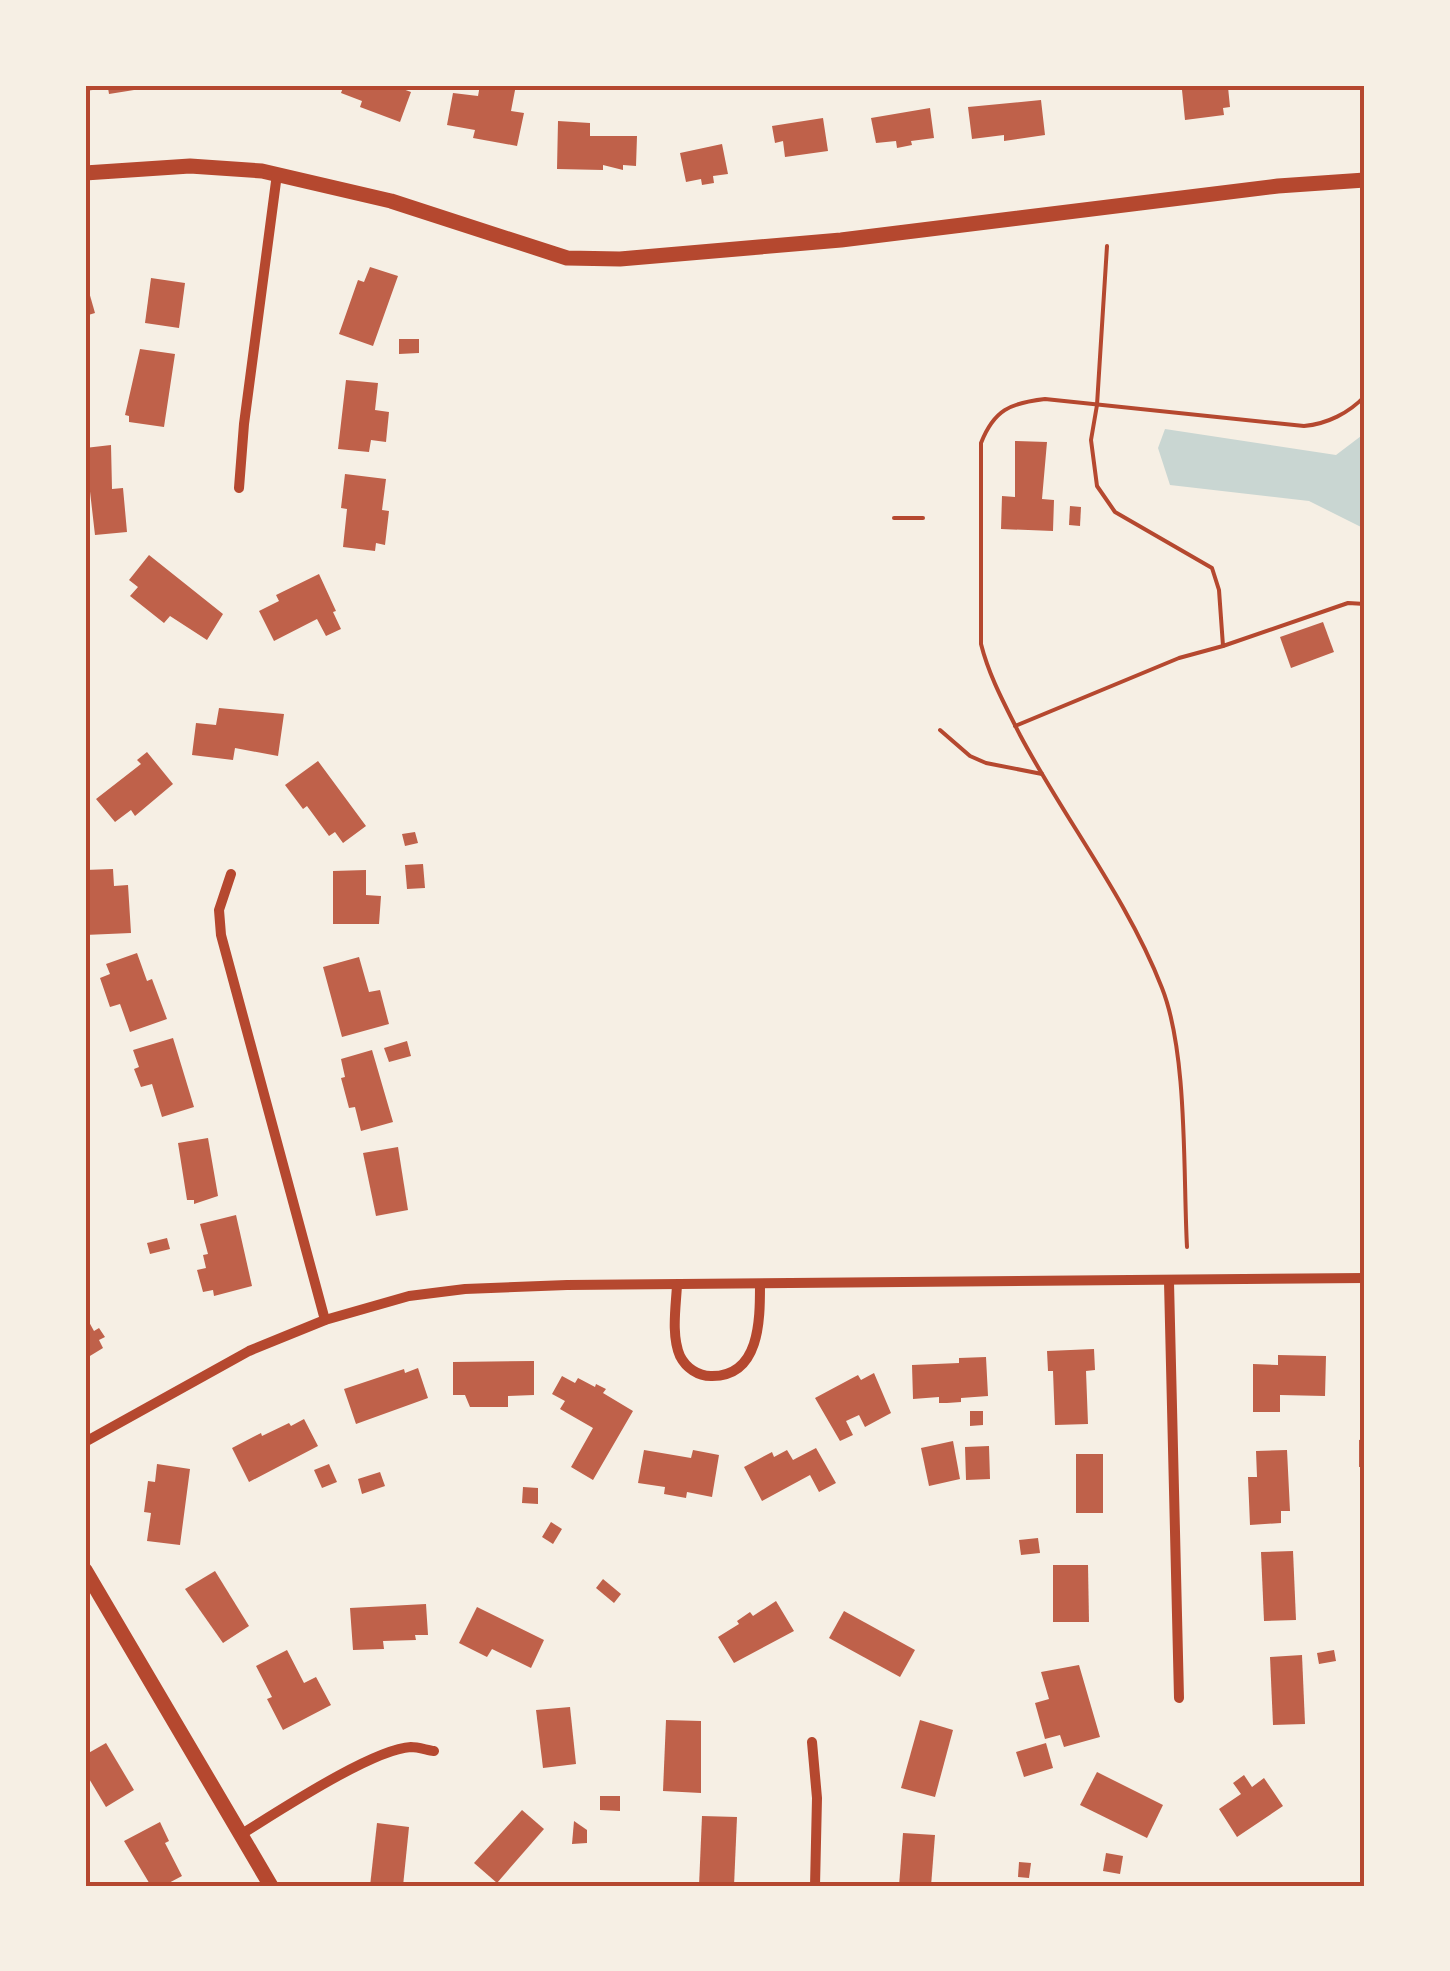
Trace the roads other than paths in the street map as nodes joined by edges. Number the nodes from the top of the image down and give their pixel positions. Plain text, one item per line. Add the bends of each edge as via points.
1 (85, 173) edge
2 (277, 174) junction
3 (1365, 180) edge
4 (239, 488) dead end
5 (231, 874) dead end
6 (1365, 1278) edge
7 (1169, 1282) junction
8 (677, 1285) junction
9 (760, 1285) junction
10 (326, 1320) junction
11 (85, 1442) edge
12 (85, 1570) edge
13 (1179, 1698) dead end
14 (812, 1742) dead end
15 (434, 1751) dead end
16 (240, 1835) junction
17 (271, 1886) edge
18 (814, 1886) edge

1 - 2 street via 190,166
2 - 3 street via 391,201 567,258 620,259
2 - 4 street
5 - 10 street via 219,910 221,935
6 - 7 street
7 - 9 street
7 - 13 street
8 - 9 street
8 - 9 street via 680,1355 690,1370 708,1377 743,1366 758,1330
8 - 10 street via 465,1289 409,1296
10 - 11 street via 249,1352
12 - 16 street
14 - 18 street
15 - 16 street via 412,1747 376,1758
16 - 17 street

